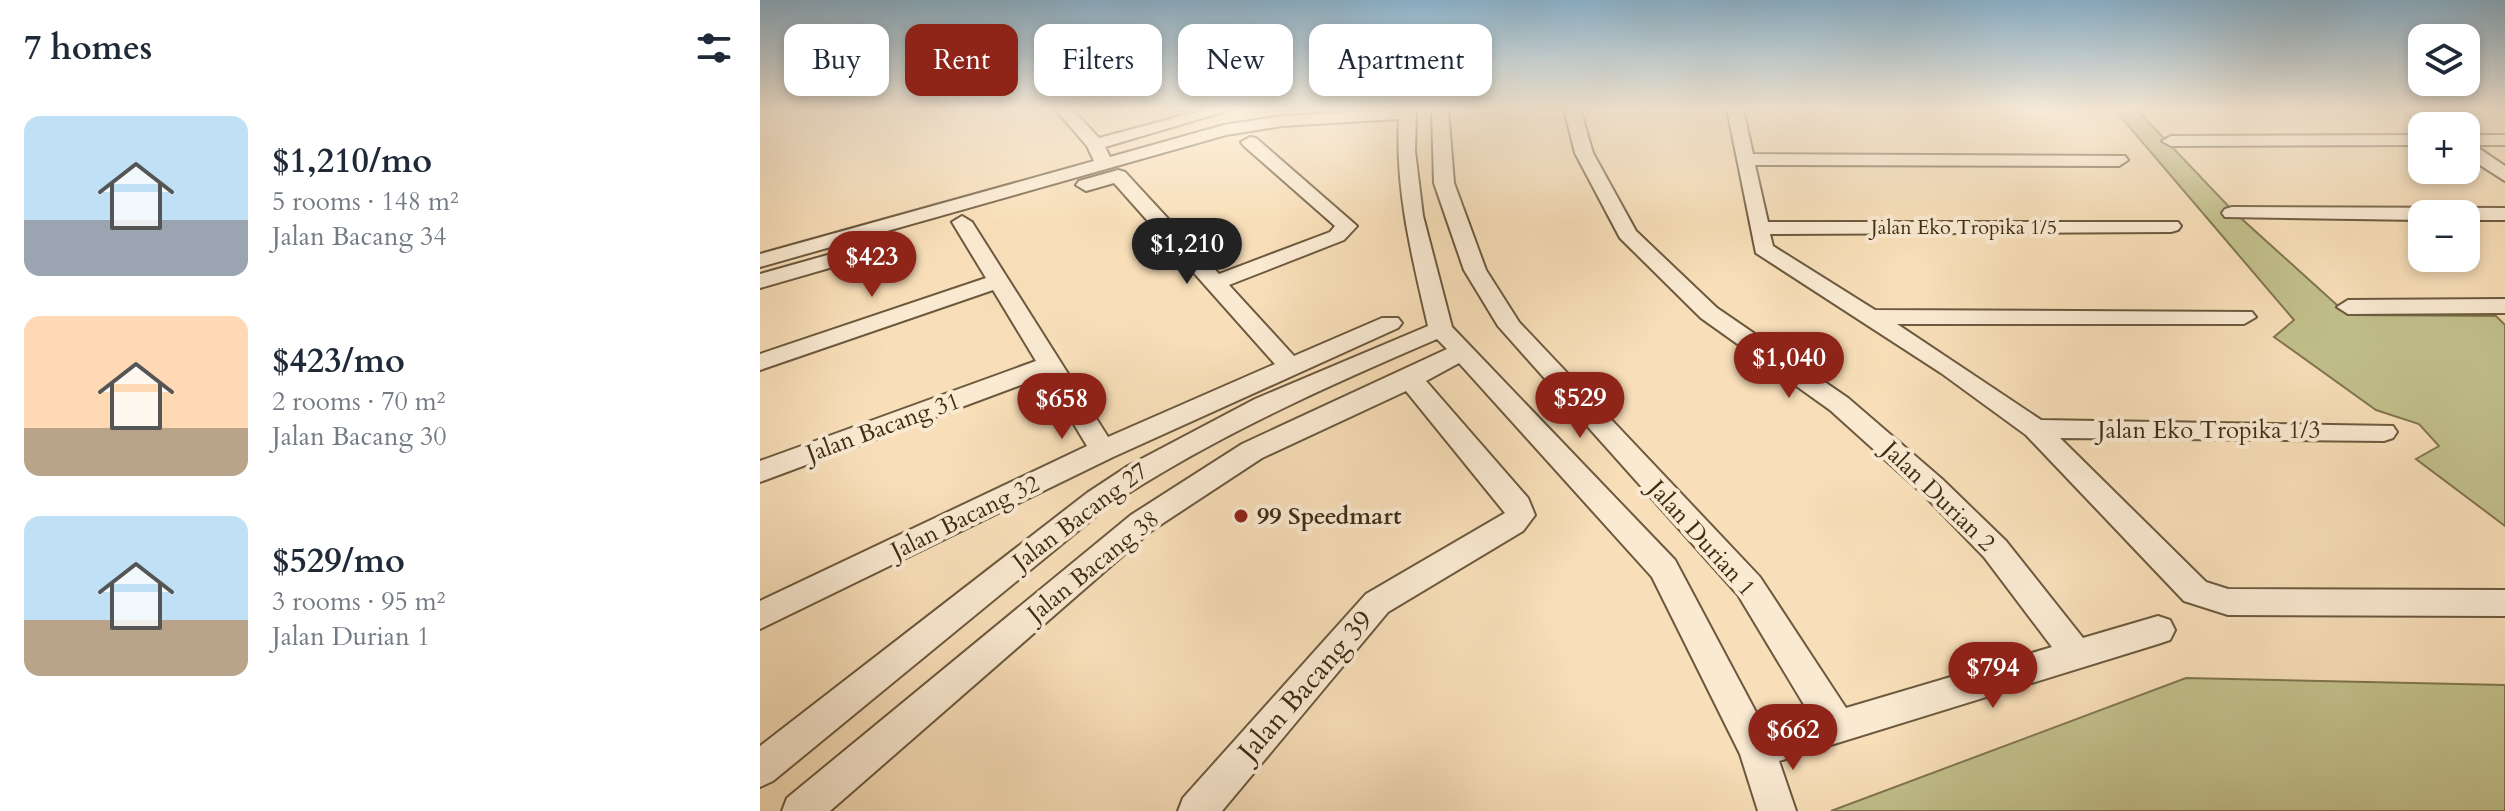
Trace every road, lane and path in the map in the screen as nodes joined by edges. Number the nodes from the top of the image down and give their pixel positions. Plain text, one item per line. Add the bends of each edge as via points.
1 (1094, 147) edge
2 (1138, 147) edge
3 (1163, 147) edge
4 (1256, 147) edge
5 (1406, 147) edge
6 (1442, 147) edge
7 (1582, 147) edge
8 (1742, 147) edge
9 (2480, 158) edge
10 (1744, 159) junction
11 (2119, 160) dead end
12 (1105, 161) junction
13 (2505, 175) edge
14 (2232, 213) dead end
15 (2505, 214) edge
16 (962, 222) junction
17 (2171, 226) dead end
18 (1758, 228) junction
19 (760, 261) edge
20 (760, 281) edge
21 (999, 281) junction
22 (1215, 283) junction
23 (2505, 306) edge
24 (2348, 307) dead end
25 (1868, 317) junction
26 (2244, 317) dead end
27 (1390, 323) dead end
28 (1451, 340) junction
29 (760, 362) edge
30 (1050, 365) junction
31 (1290, 366) junction
32 (1410, 379) junction
33 (2035, 429) junction
34 (2384, 432) dead end
35 (1103, 450) junction
36 (760, 472) edge
37 (2505, 603) edge
38 (760, 616) edge
39 (2158, 630) dead end
40 (2076, 654) junction
41 (1837, 726) junction
42 (1757, 751) junction
43 (762, 763) edge
44 (801, 811) edge
45 (1197, 811) edge
46 (1777, 811) edge

1 - 12 street
2 - 12 street
3 - 12 street
4 - 22 street via 1347,226 1337,236
5 - 28 street via 1413,216
6 - 41 street, Jalan Durian 1 via 1444,183 1475,270 1510,326 1749,586
7 - 40 street, Jalan Durian 2 via 1627,234 1709,313 1839,404 1932,486 1995,549
8 - 10 street
9 - 13 street
10 - 11 street
10 - 18 street
12 - 16 street
12 - 19 street
12 - 22 street
14 - 15 street
16 - 20 street
16 - 21 street
17 - 18 street, Jalan Eko Tropika 1/5
18 - 25 street via 1767,253
21 - 29 street
21 - 30 street
22 - 31 street
23 - 24 street
25 - 26 street
25 - 33 street
27 - 31 street, Jalan Bacang 32
28 - 32 street, Jalan Bacang 38
28 - 42 street via 1664,569
28 - 43 street, Jalan Bacang 27 via 1258,405 1155,459
30 - 35 street
30 - 36 street, Jalan Bacang 31
31 - 35 street, Jalan Bacang 32
32 - 44 street, Jalan Bacang 38 via 1252,451 1141,523
32 - 45 street, Jalan Bacang 39 via 1518,506 1520,515 1377,603
33 - 34 street, Jalan Eko Tropika 1/3
33 - 37 street via 2171,571 2206,598
35 - 38 street, Jalan Bacang 32
39 - 40 street
40 - 41 street
41 - 42 street
42 - 46 street

